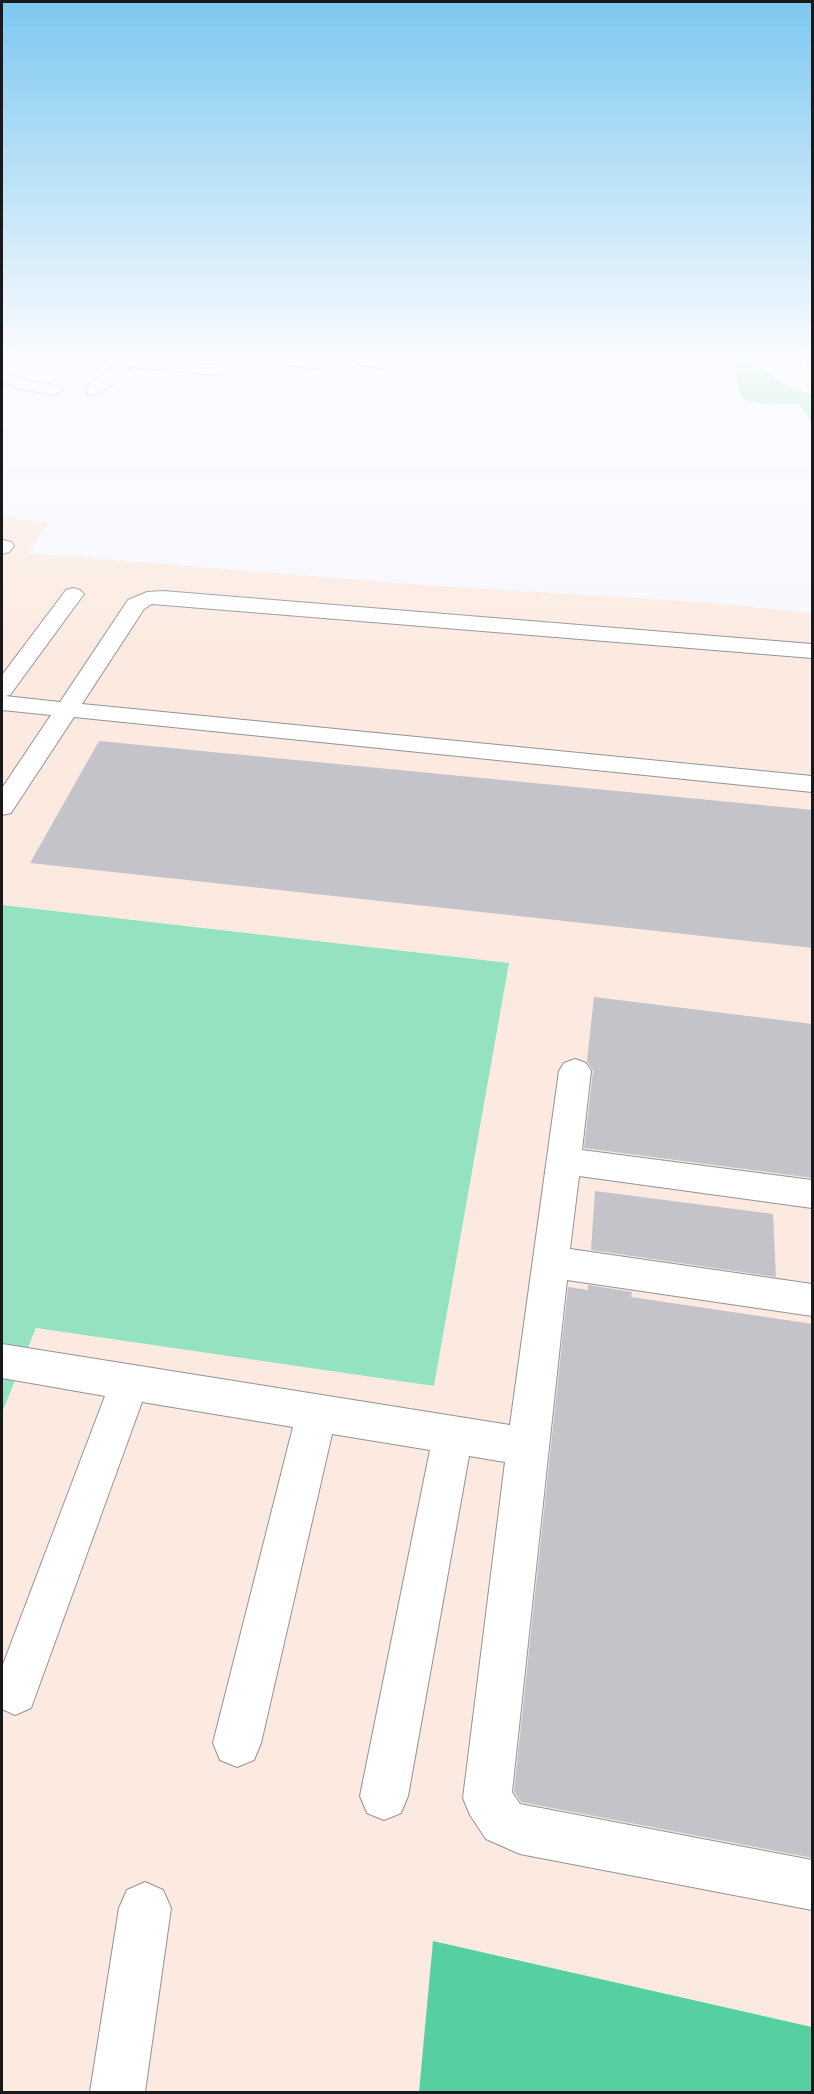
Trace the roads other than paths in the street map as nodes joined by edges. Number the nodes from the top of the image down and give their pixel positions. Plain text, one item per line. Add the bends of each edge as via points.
1 (73, 594) dead end
2 (813, 651) edge
3 (2, 690) edge
4 (2, 703) edge
5 (67, 710) junction
6 (813, 784) edge
7 (2, 807) edge
8 (575, 1071) dead end
9 (564, 1161) junction
10 (813, 1194) edge
11 (551, 1262) junction
12 (813, 1300) edge
13 (2, 1361) edge
14 (130, 1382) junction
15 (317, 1412) junction
16 (453, 1434) junction
17 (527, 1447) junction
18 (15, 1692) dead end
19 (237, 1743) dead end
20 (384, 1796) dead end
21 (813, 1885) edge
22 (146, 1908) dead end
23 (117, 2092) edge

1 - 3 street
2 - 5 street via 156,597 136,605
4 - 5 street
5 - 6 street
5 - 7 street
8 - 9 street
9 - 10 street
9 - 11 street
11 - 12 street
11 - 17 street
13 - 14 street
14 - 15 street
14 - 18 street
15 - 16 street
15 - 19 street
16 - 17 street
16 - 20 street
17 - 21 street via 487,1798 503,1822 520,1829
22 - 23 street

